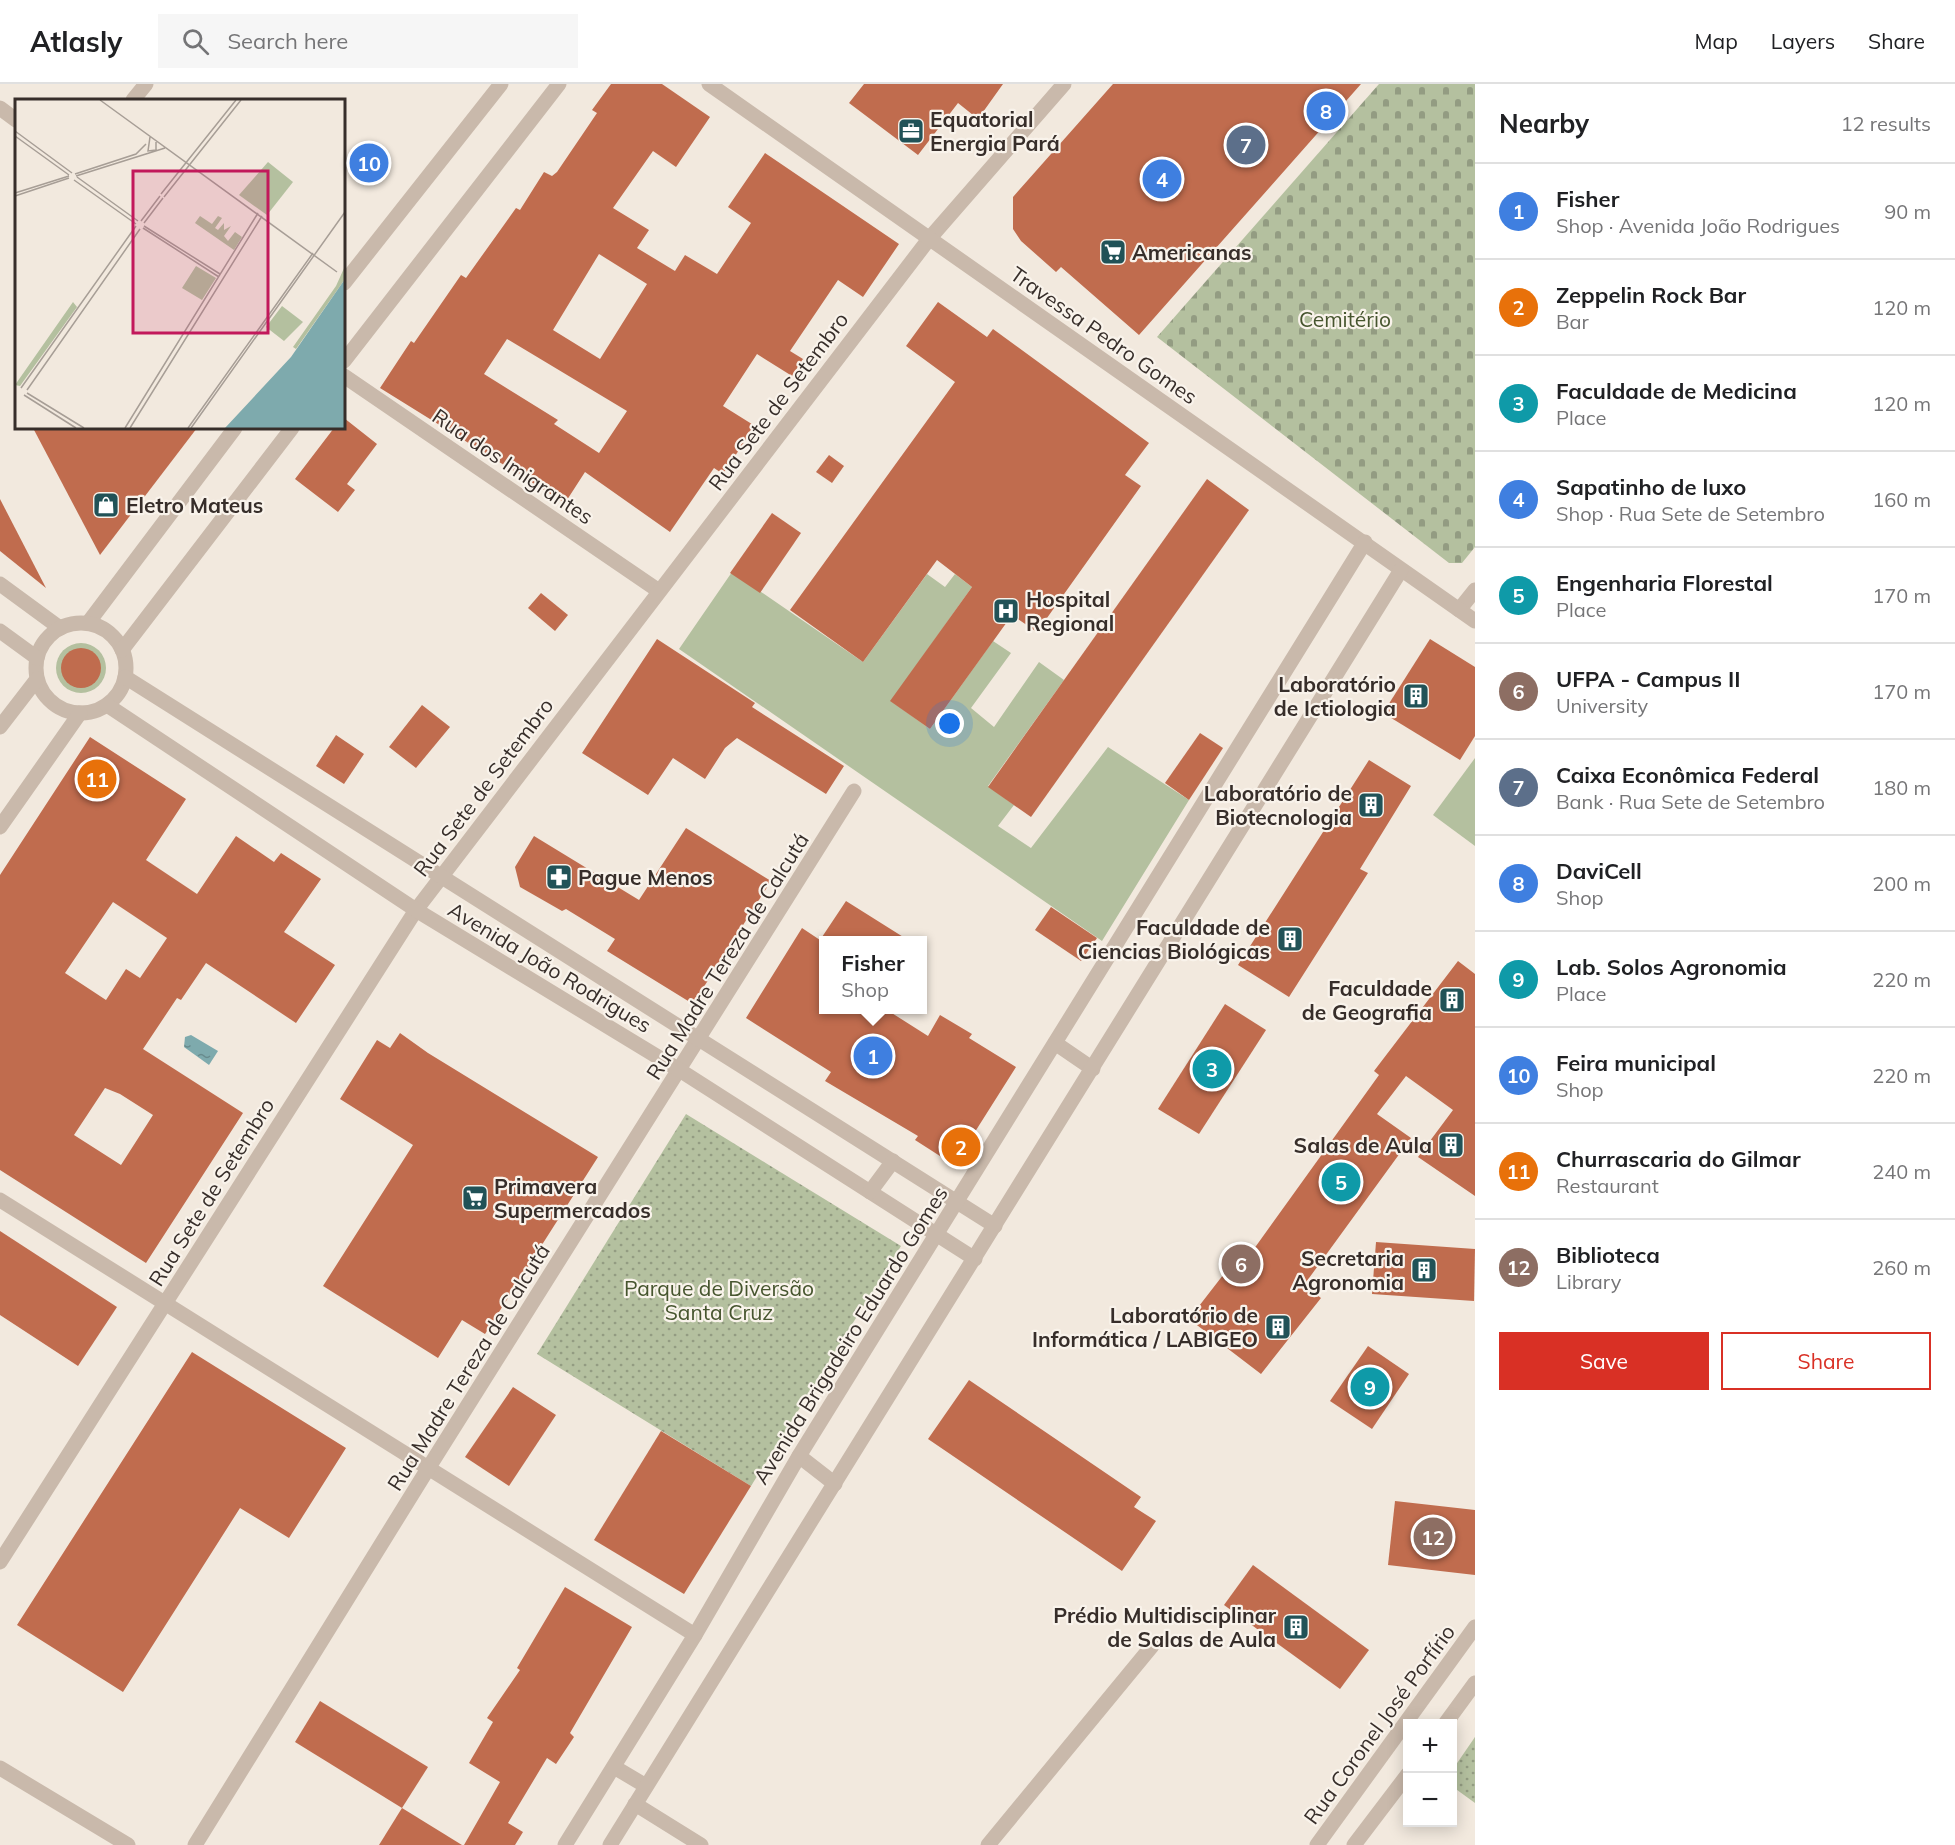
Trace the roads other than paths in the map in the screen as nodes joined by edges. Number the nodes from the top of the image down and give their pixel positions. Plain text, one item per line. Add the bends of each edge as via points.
1 (146, 84) edge
2 (501, 84) edge
3 (559, 84) edge
4 (709, 84) edge
5 (1064, 84) edge
6 (134, 99) edge
7 (0, 108) edge
8 (15, 119) edge
9 (929, 238) junction
10 (345, 282) edge
11 (345, 360) edge
12 (345, 377) edge
13 (234, 429) edge
14 (291, 429) edge
15 (1365, 542) junction
16 (1401, 570) junction
17 (0, 584) edge
18 (1475, 590) edge
19 (659, 591) junction
20 (1459, 610) junction
21 (1475, 621) edge
22 (88, 623) junction
23 (60, 628) junction
24 (0, 631) edge
25 (122, 650) junction
26 (37, 658) junction
27 (125, 677) junction
28 (37, 679) junction
29 (107, 705) junction
30 (80, 713) junction
31 (0, 727) edge
32 (854, 791) dead end
33 (0, 826) edge
34 (441, 876) junction
35 (416, 910) junction
36 (700, 1040) junction
37 (1055, 1044) junction
38 (1093, 1069) junction
39 (681, 1071) junction
40 (893, 1161) junction
41 (870, 1192) junction
42 (0, 1200) edge
43 (957, 1202) junction
44 (995, 1226) junction
45 (936, 1234) junction
46 (975, 1259) junction
47 (165, 1304) junction
48 (799, 1456) junction
49 (429, 1467) junction
50 (835, 1484) junction
51 (0, 1562) edge
52 (1475, 1627) edge
53 (695, 1635) junction
54 (1152, 1646) dead end
55 (1475, 1683) edge
56 (1449, 1719) edge
57 (614, 1767) junction
58 (0, 1768) edge
59 (1403, 1779) edge
60 (646, 1786) junction
61 (635, 1804) junction
62 (128, 1845) edge
63 (195, 1845) edge
64 (565, 1845) edge
65 (610, 1845) edge
66 (701, 1845) edge
67 (988, 1845) edge
68 (1317, 1845) edge
69 (1354, 1845) edge

1 - 6 street
2 - 10 street
3 - 11 street
4 - 9 street, Travessa Pedro Gomes
5 - 9 street, Rua Sete de Setembro
7 - 8 street
9 - 15 street, Travessa Pedro Gomes
9 - 19 street, Rua Sete de Setembro
12 - 19 street, Rua dos Imigrantes
13 - 22 street
14 - 25 street
15 - 16 street, Travessa Pedro Gomes
15 - 37 street, Avenida Brigadeiro Eduardo Gomes
16 - 20 street, Travessa Pedro Gomes
16 - 38 street
17 - 23 street
18 - 20 street
19 - 34 street, Rua Sete de Setembro
20 - 21 street, Travessa Pedro Gomes
22 - 23 street
22 - 25 street via 114,637
23 - 26 street via 47,638
24 - 26 street
25 - 27 street
26 - 28 street
27 - 29 street via 119,692
27 - 34 street, Avenida João Rodrigues
28 - 30 street via 52,703
28 - 31 street
29 - 30 street
29 - 35 street, Avenida João Rodrigues
30 - 33 street
32 - 36 street, Rua Madre Tereza de Calcutá
34 - 35 street, Rua Sete de Setembro
34 - 36 street, Avenida João Rodrigues
35 - 39 street, Avenida João Rodrigues
35 - 47 street, Rua Sete de Setembro
36 - 39 street, Rua Madre Tereza de Calcutá
36 - 40 street, Avenida João Rodrigues
37 - 38 street
37 - 43 street, Avenida Brigadeiro Eduardo Gomes
38 - 44 street
39 - 41 street, Avenida João Rodrigues
39 - 49 street, Rua Madre Tereza de Calcutá
40 - 41 street
40 - 43 street, Avenida João Rodrigues
41 - 45 street, Avenida João Rodrigues
42 - 47 street
43 - 44 street, Avenida João Rodrigues
43 - 45 street, Avenida Brigadeiro Eduardo Gomes
44 - 46 street
45 - 46 street, Avenida João Rodrigues
45 - 48 street, Avenida Brigadeiro Eduardo Gomes
46 - 50 street
47 - 49 street
47 - 51 street, Rua Sete de Setembro
48 - 50 street
48 - 53 street, Avenida Brigadeiro Eduardo Gomes
49 - 53 street
49 - 63 street, Rua Madre Tereza de Calcutá
50 - 60 street
52 - 68 street, Rua Coronel José Porfírio
53 - 57 street, Avenida Brigadeiro Eduardo Gomes
54 - 67 street
55 - 56 street
57 - 60 street
57 - 64 street, Avenida Brigadeiro Eduardo Gomes
58 - 62 street
59 - 69 street
60 - 61 street
61 - 65 street
61 - 66 street

